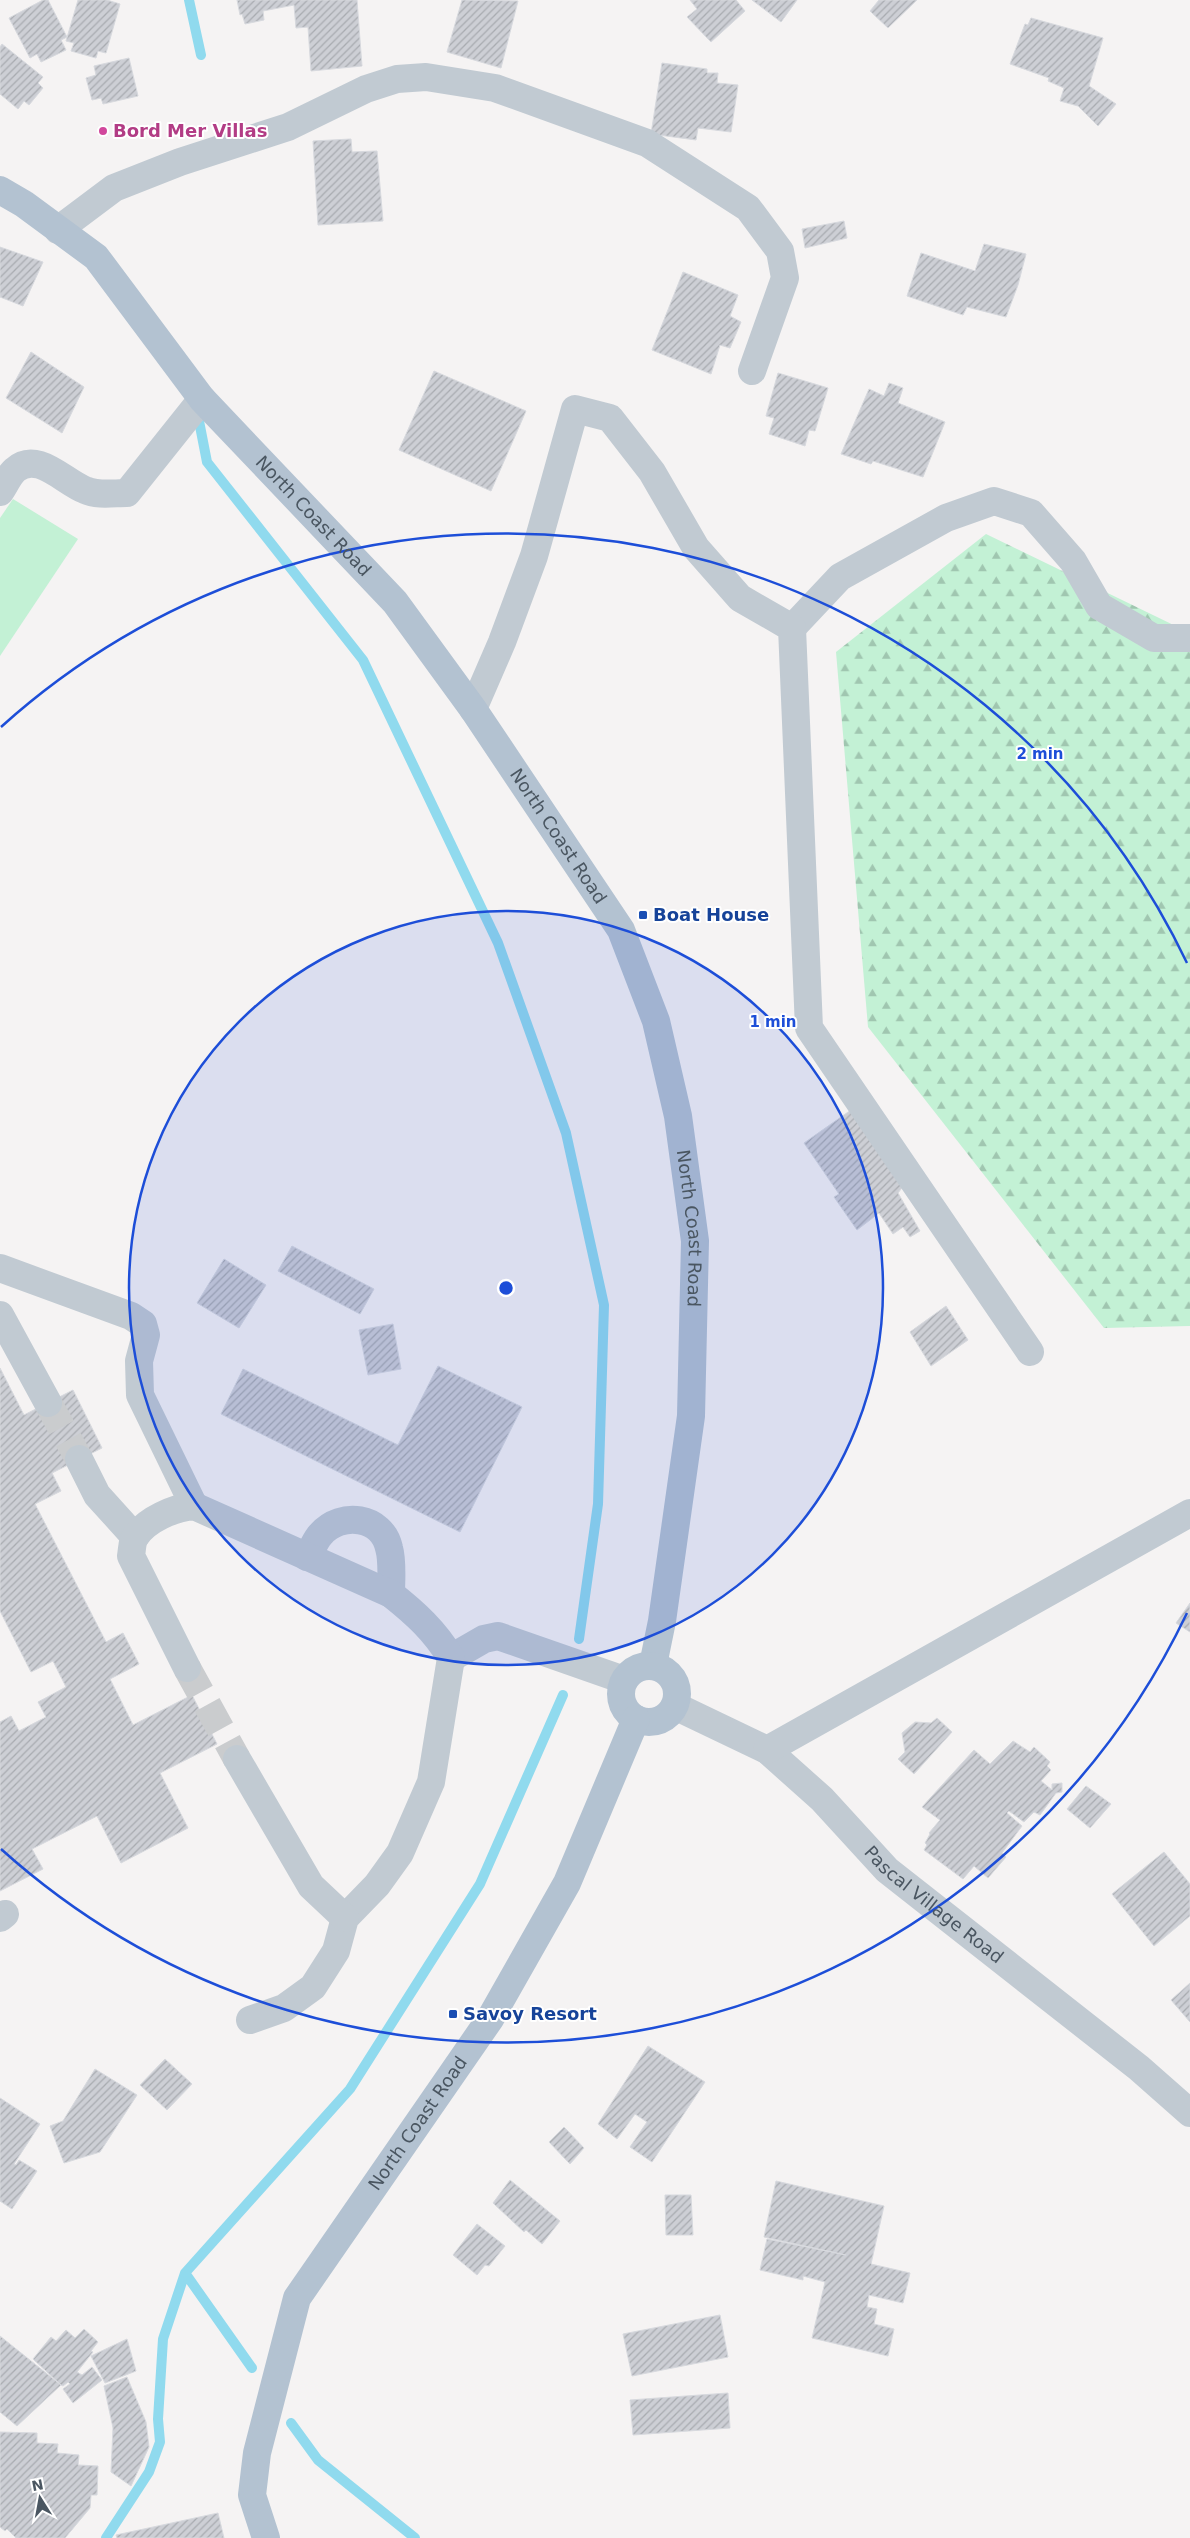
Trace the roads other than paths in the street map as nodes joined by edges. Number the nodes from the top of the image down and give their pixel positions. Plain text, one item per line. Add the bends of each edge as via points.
1 (0, 190) edge
2 (58, 230) junction
3 (752, 371) dead end
4 (202, 399) junction
5 (0, 492) edge
6 (792, 628) junction
7 (1190, 638) edge
8 (473, 708) junction
9 (0, 1268) edge
10 (0, 1315) edge
11 (1030, 1352) dead end
12 (48, 1403) tunnel mouth
13 (79, 1460) tunnel mouth
14 (194, 1506) junction
15 (1190, 1513) edge
16 (135, 1537) junction
17 (307, 1557) junction
18 (391, 1594) junction
19 (451, 1658) junction
20 (653, 1665) junction
21 (187, 1668) tunnel mouth
22 (624, 1680) junction
23 (675, 1706) junction
24 (636, 1719) junction
25 (768, 1750) junction
26 (237, 1759) tunnel mouth
27 (345, 1918) junction
28 (250, 2020) dead end
29 (1190, 2113) edge
30 (266, 2538) edge

1 - 2 main road, North Coast Road
2 - 3 street via 114,188 180,162 288,127 366,89 397,79 426,77 495,88 647,143 748,208 780,251 785,278
2 - 4 main road, North Coast Road via 96,258
4 - 5 street via 128,493 99,494 84,490 37,463 24,463 14,470
4 - 8 main road, North Coast Road via 395,602
6 - 7 street via 840,577 946,518 994,501 1031,513 1073,561 1099,606 1154,638
6 - 8 street via 740,598 708,562 696,548 652,472 610,418 575,409 534,556
6 - 11 street via 810,1028
8 - 20 main road, North Coast Road via 621,930 656,1021 678,1116 695,1241 691,1416
9 - 14 street via 131,1316 143,1324 146,1335 139,1361 140,1395
10 - 12 street
13 - 16 street via 97,1495
14 - 16 street via 178,1508 164,1515
14 - 17 street
15 - 25 street
16 - 21 street via 131,1556
17 - 18 street
17 - 18 street via 321,1534 334,1524 349,1519 364,1520 381,1533 390,1548
18 - 19 street via 418,1615
19 - 22 street via 484,1639 498,1636
19 - 27 street via 431,1782 400,1853 377,1885
20 - 22 main road via 632,1671
20 - 23 main road via 663,1668 676,1684
22 - 24 main road via 620,1691 622,1702
23 - 24 main road via 658,1721
23 - 25 street, Pascal Village Road
24 - 30 main road, North Coast Road via 567,1883 490,2019 297,2298 257,2453 252,2494
25 - 29 street, Pascal Village Road via 822,1799 887,1870 1139,2068
26 - 27 street via 311,1886
27 - 28 street via 336,1951 313,1987 284,2008

